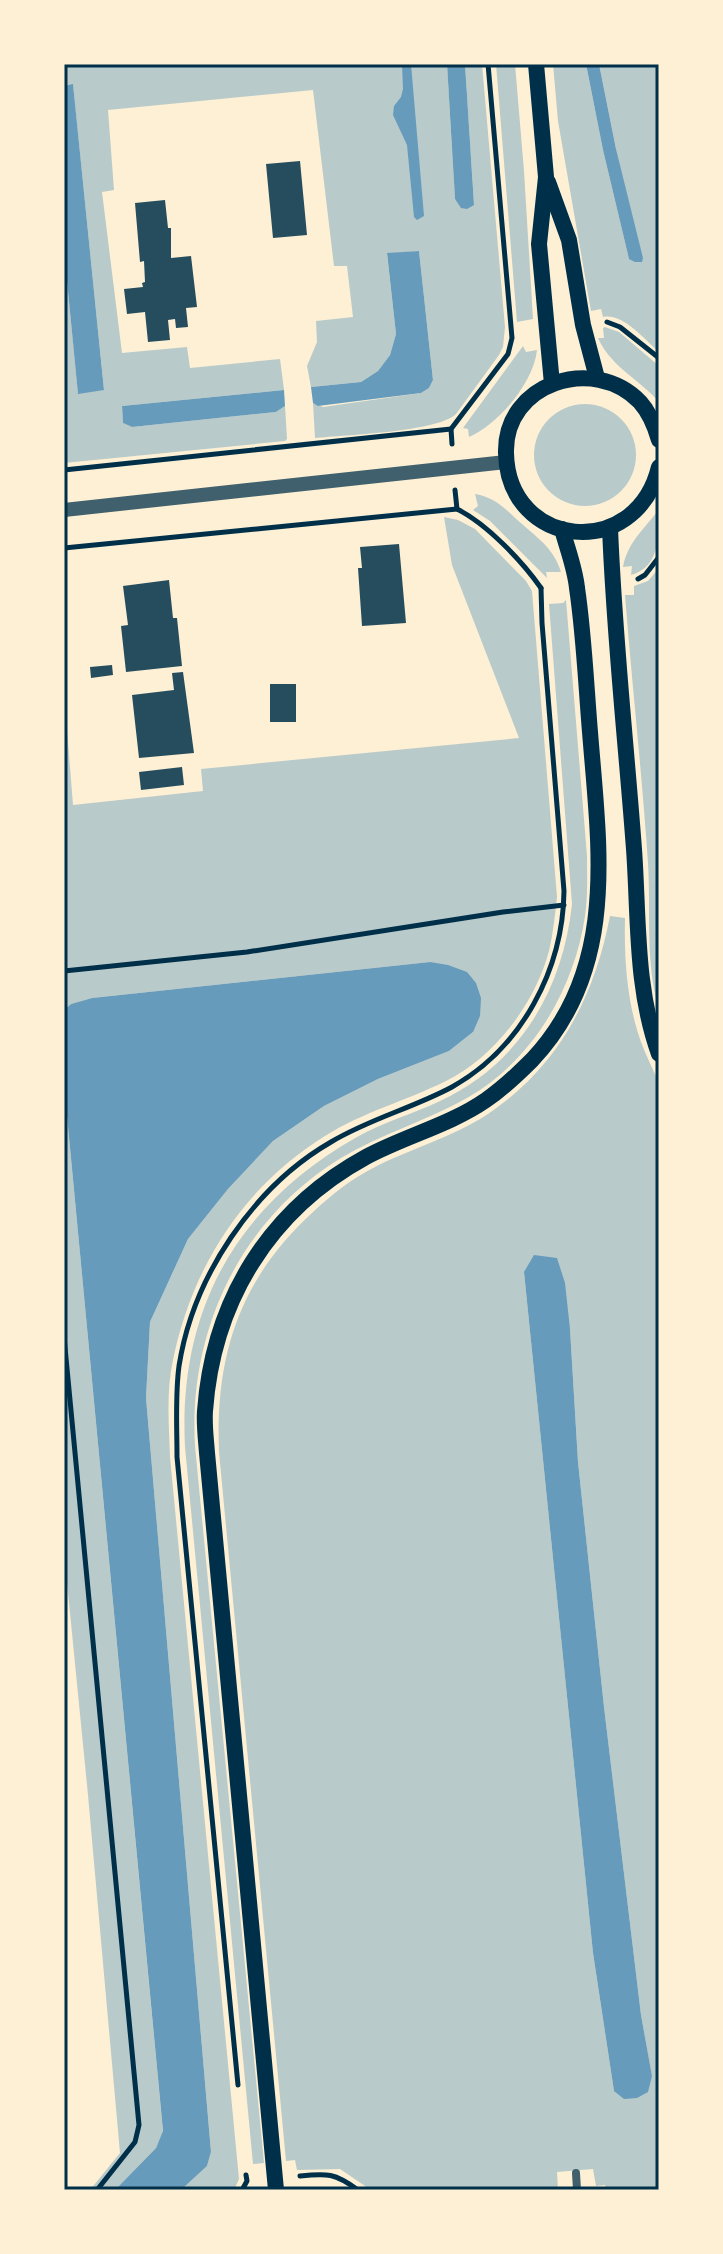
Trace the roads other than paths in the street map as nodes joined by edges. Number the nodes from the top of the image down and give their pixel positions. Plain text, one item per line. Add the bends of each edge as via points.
1 (536, 64) edge
2 (546, 177) junction
3 (597, 378) junction
4 (552, 384) junction
5 (659, 440) edge
6 (506, 462) junction
7 (659, 467) edge
8 (64, 510) edge
9 (610, 527) junction
10 (562, 529) junction
11 (659, 1054) edge
12 (576, 2173) dead end
13 (276, 2184) edge
14 (577, 2190) edge

1 - 2 main road
2 - 3 main road via 569,240
2 - 4 main road via 539,244
3 - 4 main road
3 - 5 main road via 626,390 642,404
4 - 6 main road via 517,414
6 - 8 street
6 - 10 main road via 522,503 536,517
7 - 9 main road via 645,502
9 - 10 main road via 589,532
9 - 11 main road via 638,955
10 - 13 main road via 577,584 599,857 597,913 582,979 546,1043 487,1100 326,1181 282,1222 255,1255 235,1292 209,1378 207,1453
12 - 14 street

